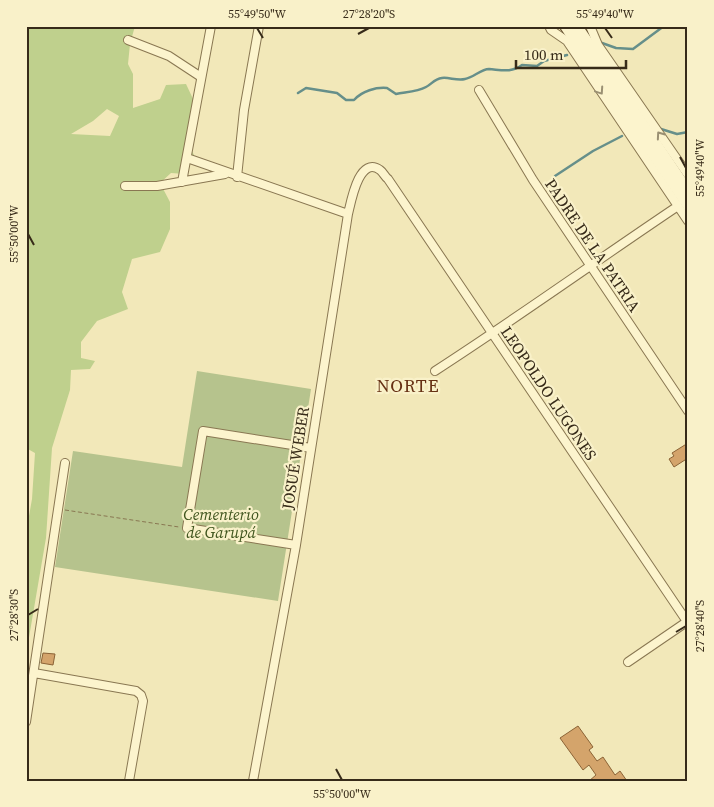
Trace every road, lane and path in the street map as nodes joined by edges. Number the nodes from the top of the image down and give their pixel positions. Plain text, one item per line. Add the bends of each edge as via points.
1 (211, 26) edge
2 (259, 26) edge
3 (549, 26) edge
4 (565, 26) edge
5 (577, 26) edge
6 (590, 26) edge
7 (128, 40) dead end
8 (201, 77) junction
9 (479, 90) dead end
10 (187, 158) junction
11 (227, 173) junction
12 (688, 175) edge
13 (237, 177) junction
14 (388, 179) joint
15 (182, 182) junction
16 (125, 186) dead end
17 (688, 191) edge
18 (683, 206) edge
19 (348, 214) junction
20 (688, 221) edge
21 (590, 265) junction
22 (492, 334) junction
23 (435, 372) dead end
24 (688, 411) edge
25 (311, 448) junction
26 (65, 463) dead end
27 (58, 509) junction
28 (187, 528) junction
29 (296, 545) junction
30 (688, 622) edge
31 (628, 662) dead end
32 (34, 673) junction
33 (26, 722) edge
34 (129, 781) edge
35 (253, 781) edge

1 - 8 street
2 - 13 street via 244,110
3 -> 18 street via 567,41
4 - 18 main road
5 - 17 main road
12 -> 6 street via 598,45
7 - 8 street via 169,56
8 - 10 street
9 - 21 street, PADRE DE LA PATRIA via 533,180
10 - 11 street
10 - 15 street
11 - 13 street
11 - 15 street
13 - 19 street
14 - 19 street, JOSUÉ WEBER via 380,170 364,170 356,182
14 - 22 street, LEOPOLDO LUGONES
15 - 16 street
18 - 20 street
18 - 21 street
19 - 25 street, JOSUÉ WEBER
21 - 22 street
21 - 24 street, PADRE DE LA PATRIA
22 - 23 street
22 - 30 street, LEOPOLDO LUGONES
25 - 28 street via 203,431
25 - 29 street, JOSUÉ WEBER
26 - 27 street
27 - 28 path
27 - 32 street
28 - 29 street
29 - 35 street, JOSUÉ WEBER
30 - 31 street
32 - 33 street
32 - 34 street via 136,691 141,695 143,701

